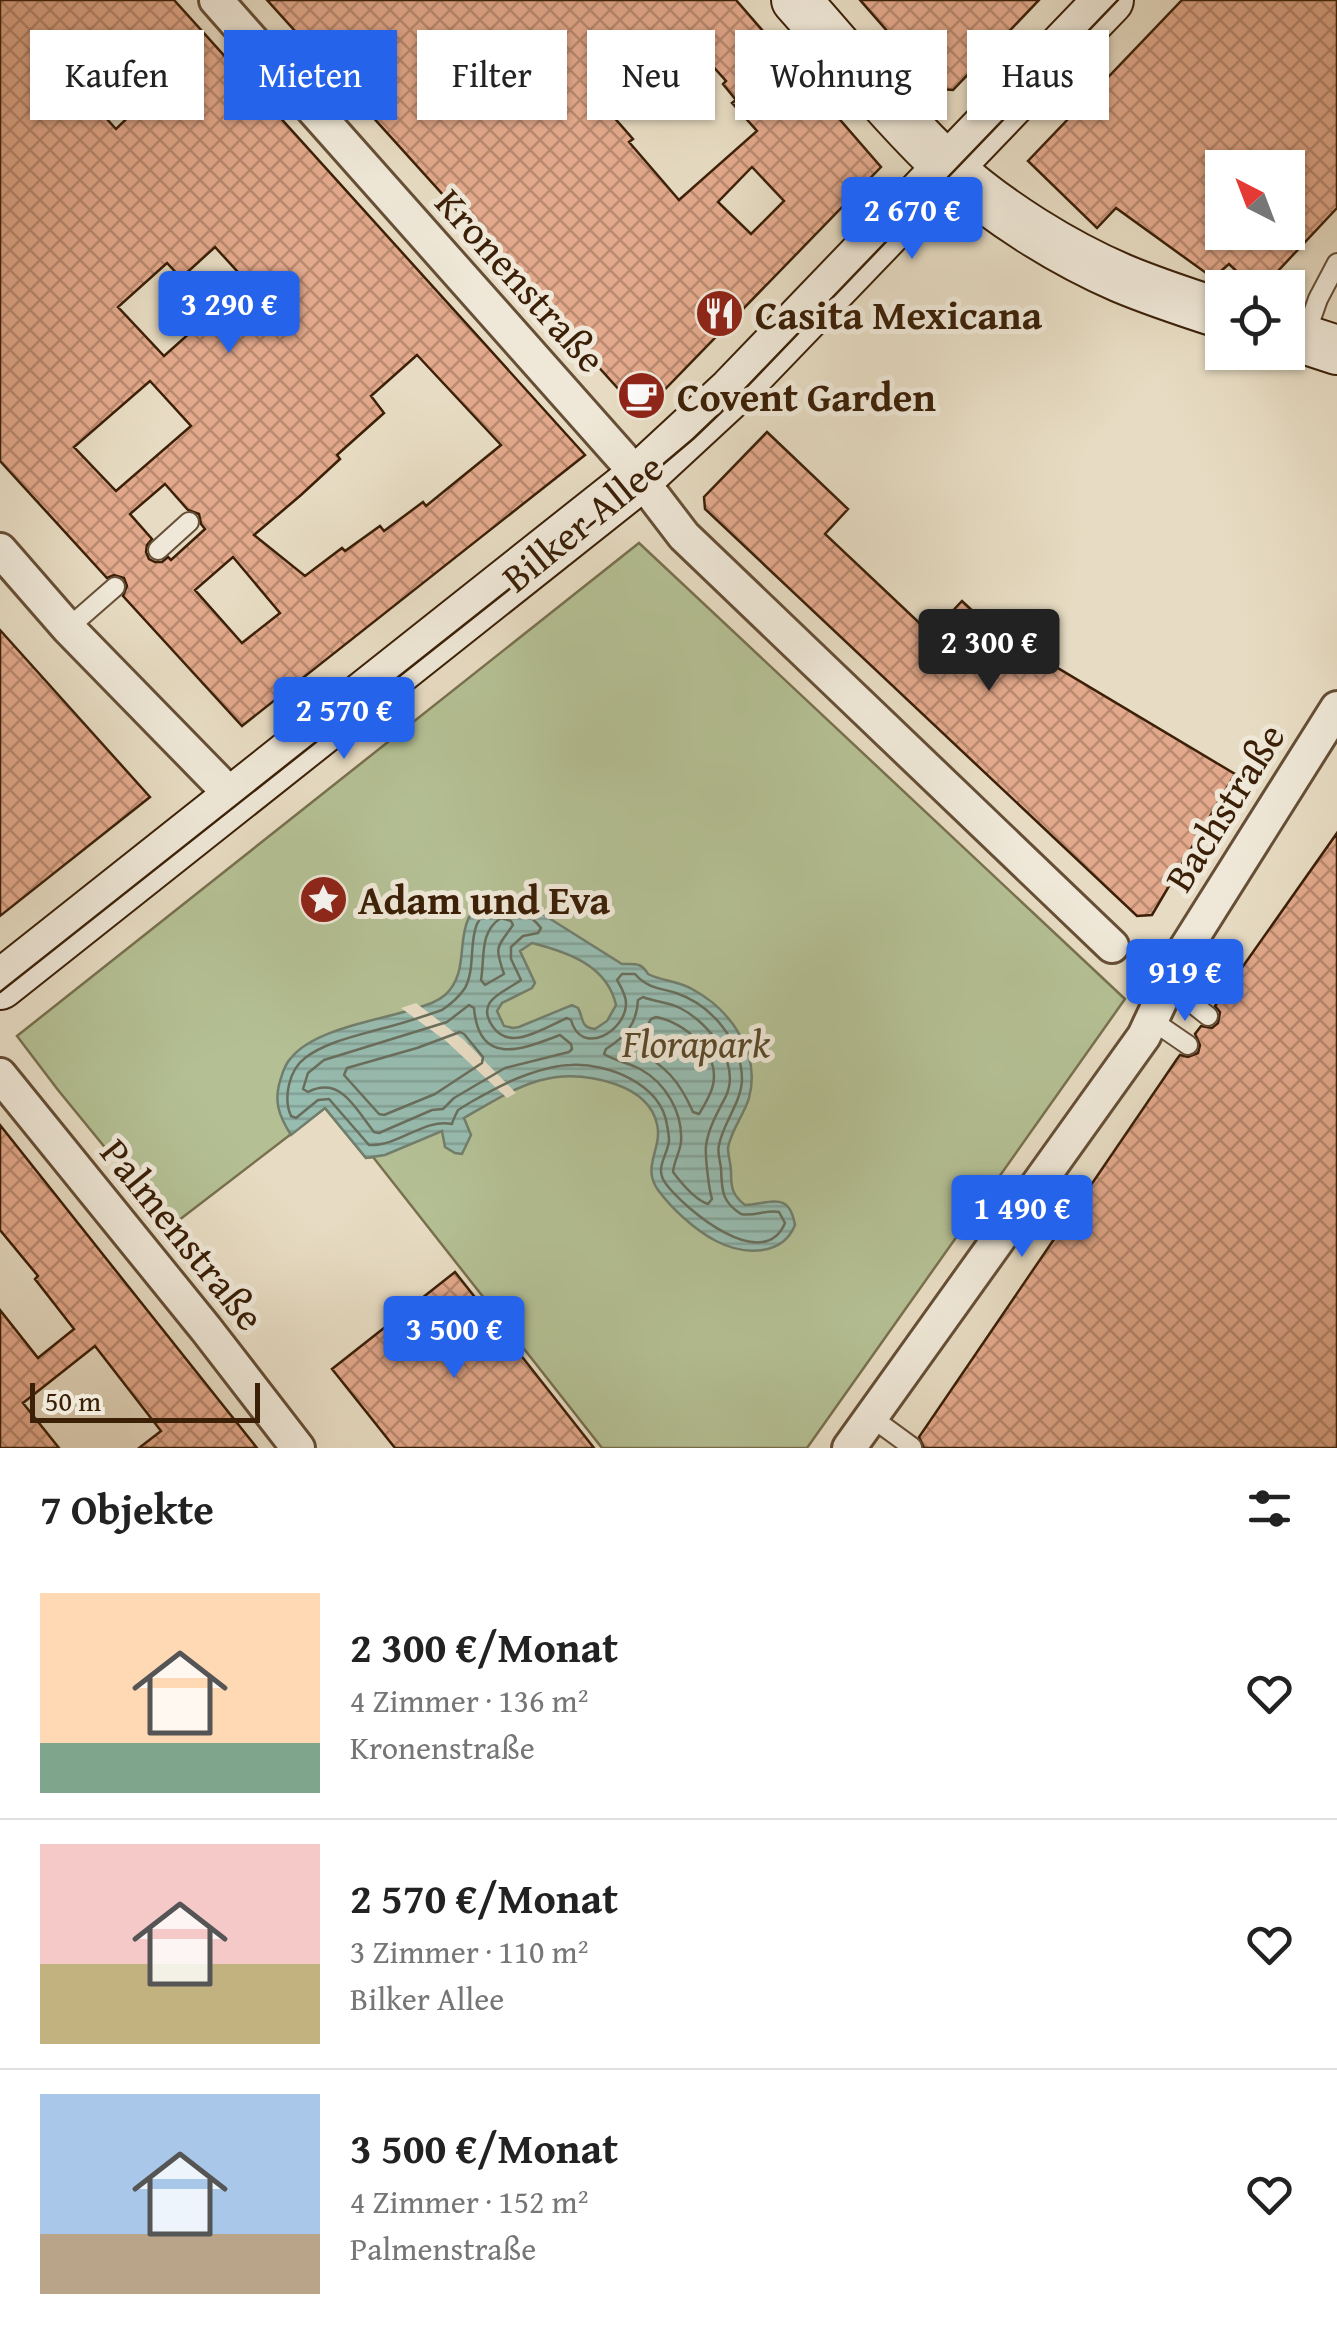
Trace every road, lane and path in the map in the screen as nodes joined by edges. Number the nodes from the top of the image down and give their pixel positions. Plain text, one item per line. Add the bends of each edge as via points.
1 (216, 0) edge
2 (796, 0) edge
3 (1109, 0) edge
4 (949, 168) junction
5 (1337, 263) edge
6 (1205, 308) edge
7 (1316, 346) edge
8 (639, 478) junction
9 (190, 522) dead end
10 (0, 550) edge
11 (158, 550) dead end
12 (115, 587) dead end
13 (68, 628) junction
14 (1334, 721) edge
15 (235, 798) junction
16 (1112, 946) dead end
17 (1168, 984) junction
18 (0, 985) edge
19 (1208, 1016) dead end
20 (1153, 1020) junction
21 (1188, 1045) dead end
22 (0, 1075) edge
23 (871, 1417) junction
24 (912, 1447) edge
25 (298, 1448) edge
26 (849, 1448) edge

1 - 8 street, Kronenstraße
2 - 4 street
3 - 4 street, Bilker Allee
4 - 6 street via 1078,256
4 - 8 street, Bilker Allee via 733,392
5 - 7 lane via 1318,299
8 - 15 street, Bilker Allee
8 - 16 street, Kronenstraße via 684,536
9 - 11 lane
10 - 13 street
12 - 13 lane
13 - 15 street
14 - 17 street, Bachstraße via 1251,842
15 - 18 street, Bilker Allee
17 - 19 lane
17 - 20 street, Bachstraße
20 - 21 lane
20 - 23 street, Bachstraße
22 - 25 street, Palmenstraße
23 - 24 lane
23 - 26 street, Bachstraße

